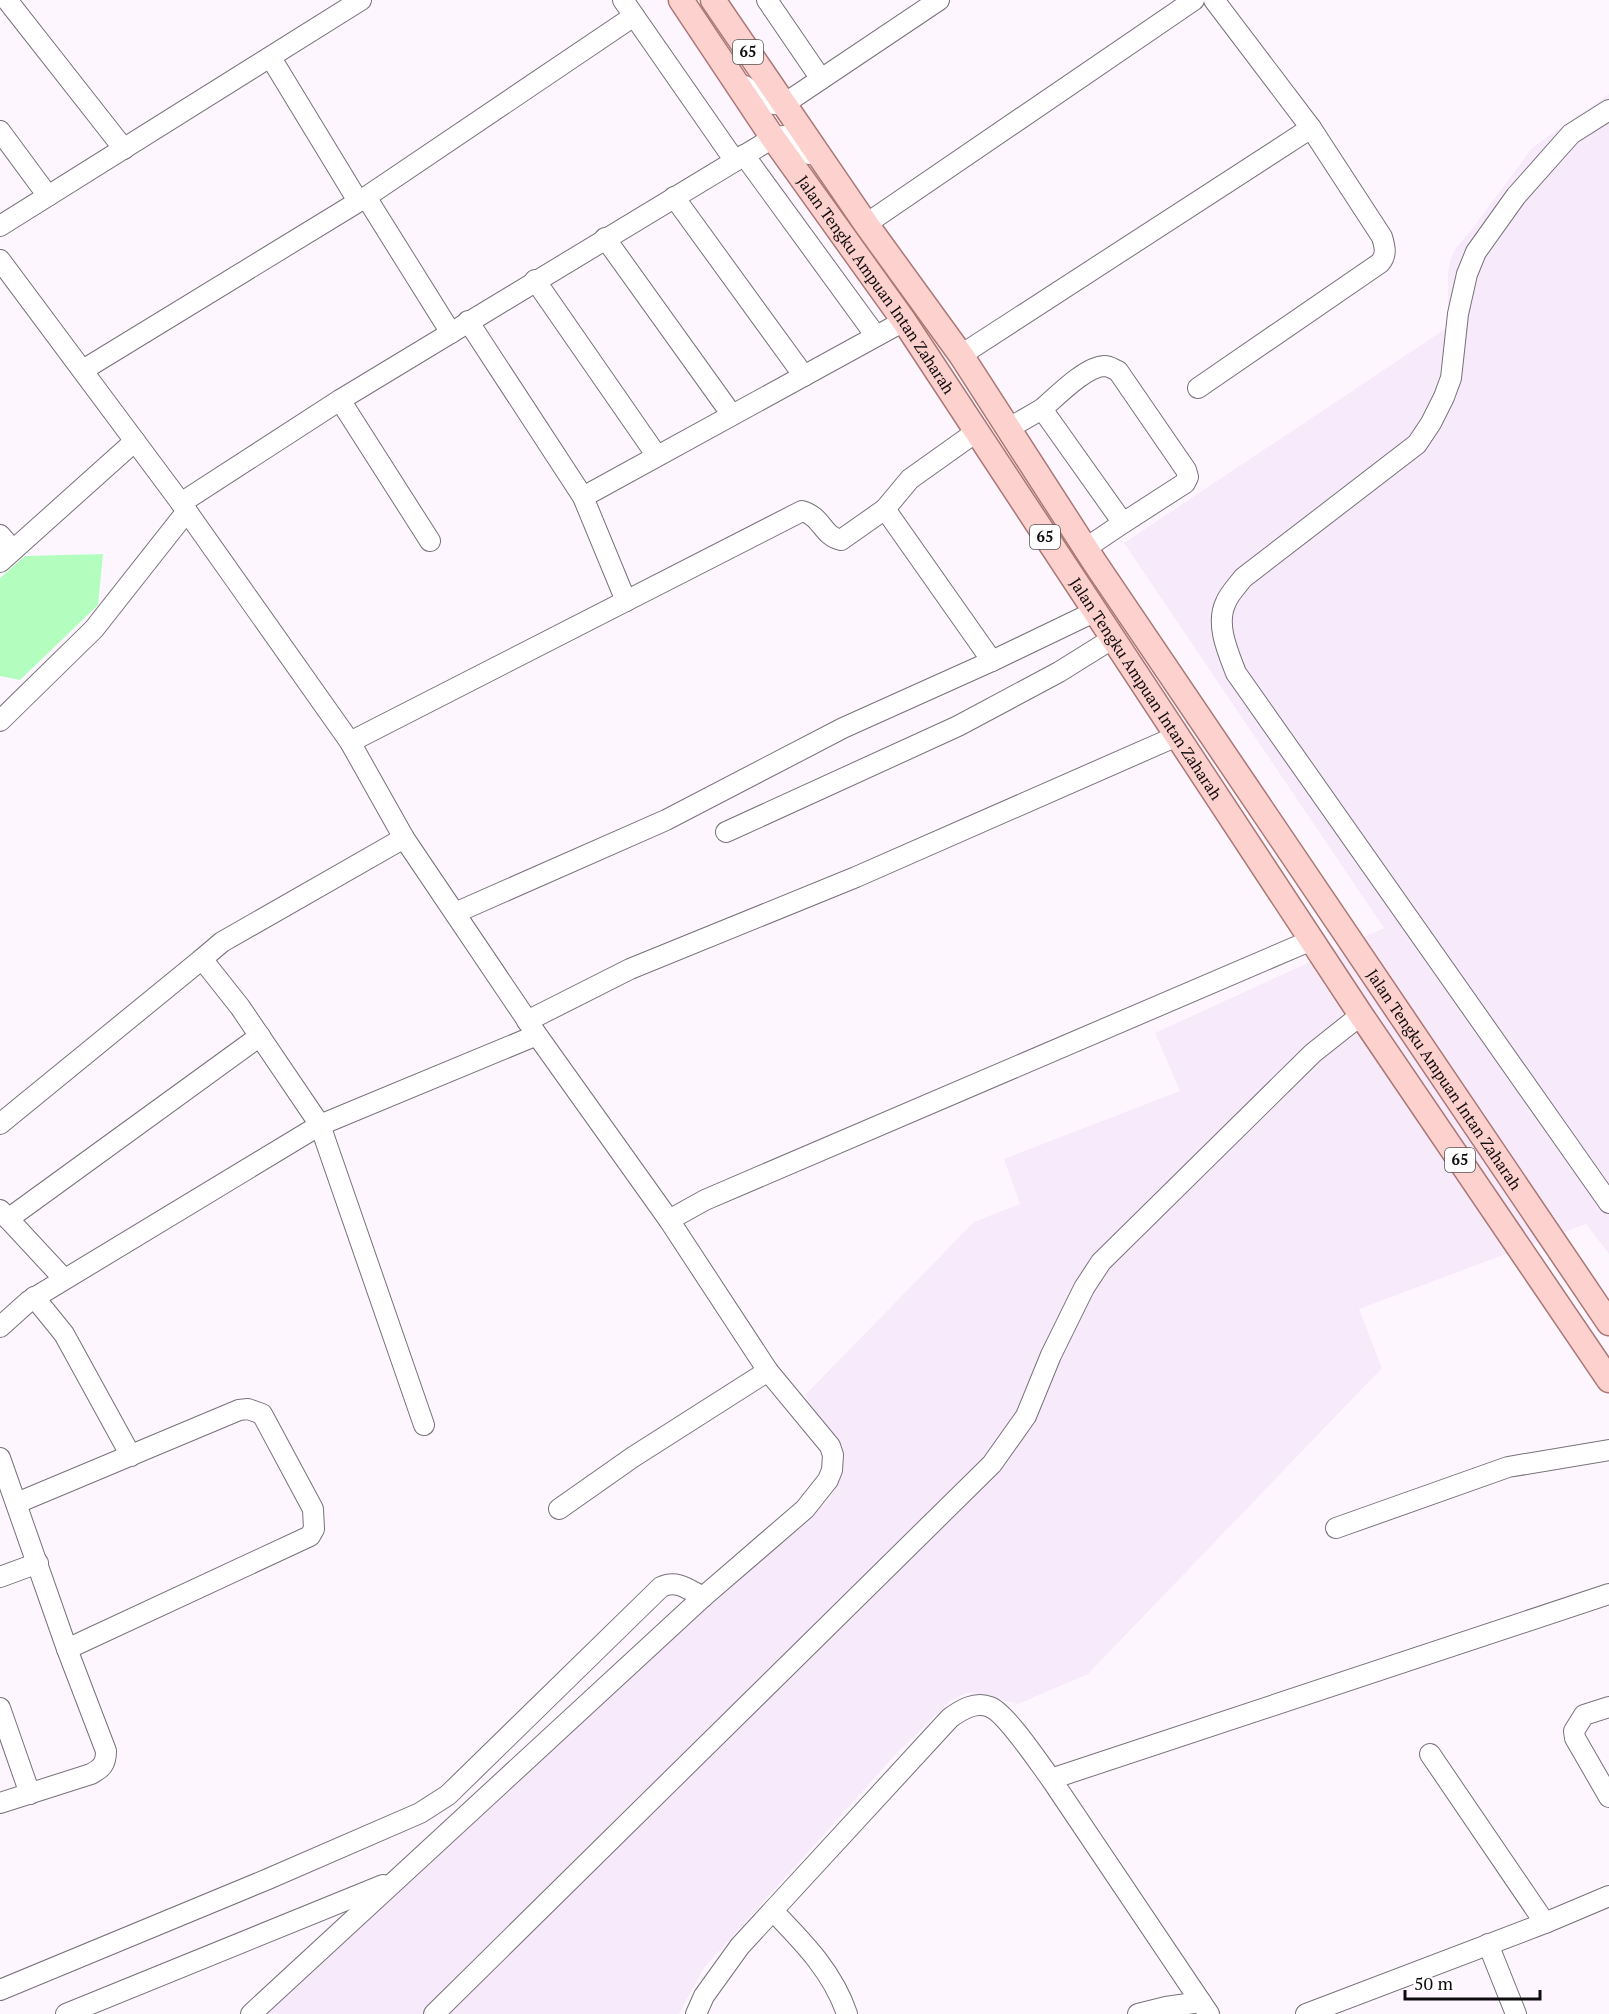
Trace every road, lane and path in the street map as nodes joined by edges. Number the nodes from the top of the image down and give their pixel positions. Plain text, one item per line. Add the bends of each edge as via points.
1 (7, 0) edge
2 (361, 0) edge
3 (681, 0) edge
4 (713, 0) edge
5 (767, 0) edge
6 (939, 0) edge
7 (1194, 0) edge
8 (1214, 0) edge
9 (629, 8) edge
10 (271, 58) junction
11 (730, 72) junction
12 (821, 79) junction
13 (784, 104) junction
14 (1609, 110) edge
15 (1311, 128) junction
16 (0, 131) edge
17 (773, 138) junction
18 (124, 149) junction
19 (739, 158) junction
20 (48, 196) junction
21 (674, 197) junction
22 (362, 199) junction
23 (0, 226) edge
24 (872, 233) junction
25 (605, 238) junction
26 (0, 260) edge
27 (535, 280) junction
28 (468, 321) junction
29 (904, 321) junction
30 (451, 333) junction
31 (876, 336) junction
32 (961, 355) junction
33 (83, 370) junction
34 (804, 376) junction
35 (1198, 388) dead end
36 (340, 400) junction
37 (1042, 409) junction
38 (732, 415) junction
39 (1008, 428) junction
40 (976, 432) junction
41 (135, 441) junction
42 (657, 456) junction
43 (583, 497) junction
44 (183, 507) junction
45 (885, 509) junction
46 (1123, 523) junction
47 (430, 541) dead end
48 (1086, 548) junction
49 (4, 549) edge
50 (626, 601) junction
51 (1094, 612) junction
52 (1112, 639) junction
53 (992, 661) junction
54 (0, 721) edge
55 (1177, 736) junction
56 (350, 742) junction
57 (726, 832) dead end
58 (404, 838) junction
59 (455, 913) junction
60 (1343, 927) junction
61 (1312, 940) junction
62 (202, 959) junction
63 (1361, 1015) junction
64 (532, 1028) junction
65 (260, 1036) junction
66 (0, 1124) edge
67 (320, 1125) junction
68 (1609, 1203) edge
69 (4, 1214) edge
70 (669, 1220) junction
71 (64, 1279) junction
72 (34, 1297) junction
73 (1609, 1323) edge
74 (0, 1327) edge
75 (768, 1371) junction
76 (1609, 1380) edge
77 (424, 1425) dead end
78 (1609, 1450) edge
79 (131, 1456) junction
80 (0, 1458) edge
81 (17, 1503) junction
82 (559, 1509) dead end
83 (1336, 1528) dead end
84 (38, 1563) junction
85 (0, 1577) edge
86 (1609, 1594) edge
87 (703, 1597) junction
88 (67, 1649) junction
89 (1609, 1707) edge
90 (0, 1708) edge
91 (1430, 1754) dead end
92 (1051, 1779) junction
93 (30, 1794) junction
94 (1609, 1797) edge
95 (0, 1803) edge
96 (396, 1880) junction
97 (1609, 1896) edge
98 (773, 1911) junction
99 (1545, 1923) junction
100 (1488, 1944) junction
101 (0, 1990) edge
102 (1205, 2008) edge
103 (66, 2014) edge
104 (251, 2014) edge
105 (434, 2014) edge
106 (696, 2014) edge
107 (847, 2014) edge
108 (1138, 2014) edge
109 (1306, 2014) edge
110 (1516, 2014) edge

1 - 18 street
2 - 10 street
3 - 11 main road, Jalan Tengku Ampuan Intan Zaharah / 65
4 - 13 main road, Jalan Tengku Ampuan Intan Zaharah / 65
5 - 12 street
6 - 12 street
7 - 24 street
8 - 15 street
9 - 19 street
9 - 22 street
10 - 18 street
10 - 22 street
11 - 13 street via 761,101
11 - 17 main road, Jalan Tengku Ampuan Intan Zaharah / 65
12 - 13 street
13 - 24 main road, Jalan Tengku Ampuan Intan Zaharah / 65
14 - 68 street via 1571,134 1538,169 1476,252 1458,314 1451,378 1417,444 1242,578 1225,603 1222,627 1236,672
15 - 32 street
15 - 35 street via 1382,237 1384,259
16 - 20 street
17 - 19 street
17 - 24 street via 788,135 800,141 858,228 863,234
17 - 29 main road, Jalan Tengku Ampuan Intan Zaharah / 65
18 - 20 street
19 - 21 street
19 - 31 street
20 - 23 street
21 - 25 street
21 - 34 street
22 - 30 street
22 - 33 street
24 - 32 main road, Jalan Tengku Ampuan Intan Zaharah / 65
25 - 27 street
25 - 38 street
26 - 33 street
27 - 28 street
27 - 42 street
28 - 30 street
28 - 43 street
29 - 31 street
29 - 40 main road, Jalan Tengku Ampuan Intan Zaharah / 65
30 - 36 street
31 - 34 street
32 - 39 main road, Jalan Tengku Ampuan Intan Zaharah / 65
33 - 41 street
34 - 38 street
36 - 44 street
36 - 47 street
37 - 39 street
37 - 46 street
37 - 46 street via 1096,368 1118,371 1188,477 1185,483
38 - 42 street
39 - 48 main road, Jalan Tengku Ampuan Intan Zaharah / 65
40 - 45 street via 910,479
40 - 51 main road, Jalan Tengku Ampuan Intan Zaharah / 65
41 - 44 street
41 - 49 street
42 - 43 street
43 - 50 street
44 - 54 street via 94,629
44 - 56 street
45 - 50 street via 841,540 832,538 812,514 802,511
45 - 53 street
46 - 48 street
48 - 60 main road, Jalan Tengku Ampuan Intan Zaharah / 65
50 - 56 street
51 - 52 main road, Jalan Tengku Ampuan Intan Zaharah / 65
51 - 53 street
52 - 55 main road, Jalan Tengku Ampuan Intan Zaharah / 65
52 - 57 street via 958,726
53 - 59 street via 843,728 666,820
55 - 61 main road, Jalan Tengku Ampuan Intan Zaharah / 65
55 - 64 street via 856,877 630,969
56 - 58 street
58 - 59 street
58 - 62 street via 222,942
59 - 64 street
60 - 61 main road
60 - 73 main road, Jalan Tengku Ampuan Intan Zaharah / 65
61 - 63 main road, Jalan Tengku Ampuan Intan Zaharah / 65
61 - 70 street via 705,1200
62 - 65 street
62 - 66 street
63 - 76 main road, Jalan Tengku Ampuan Intan Zaharah / 65
63 - 105 street via 1313,1053 1101,1262 1051,1355 1026,1416 992,1464
64 - 67 street
64 - 70 street
65 - 67 street
65 - 69 street
67 - 71 street
67 - 77 street
69 - 71 street
70 - 75 street
71 - 72 street
72 - 74 street
72 - 79 street via 63,1334
75 - 82 street
75 - 87 street via 830,1446 832,1470 805,1509
78 - 83 street via 1508,1467
79 - 81 street
79 - 88 street via 239,1410 255,1410 262,1414 313,1509 314,1529 310,1536
80 - 81 street
81 - 84 street
84 - 85 street
84 - 88 street
86 - 92 street
87 - 96 street
87 - 101 street via 677,1584 661,1587 448,1795 420,1813
88 - 93 street via 106,1760 102,1768 91,1774
89 - 94 street via 1584,1715 1574,1731
90 - 93 street
91 - 99 street
92 - 98 street via 1002,1715 980,1705 961,1710
92 - 102 street
93 - 95 street
96 - 103 street
96 - 104 street
97 - 99 street
98 - 106 street via 716,1977
98 - 107 street via 823,1965
99 - 100 street
100 - 109 street
100 - 110 street
102 - 108 street via 1166,2007

